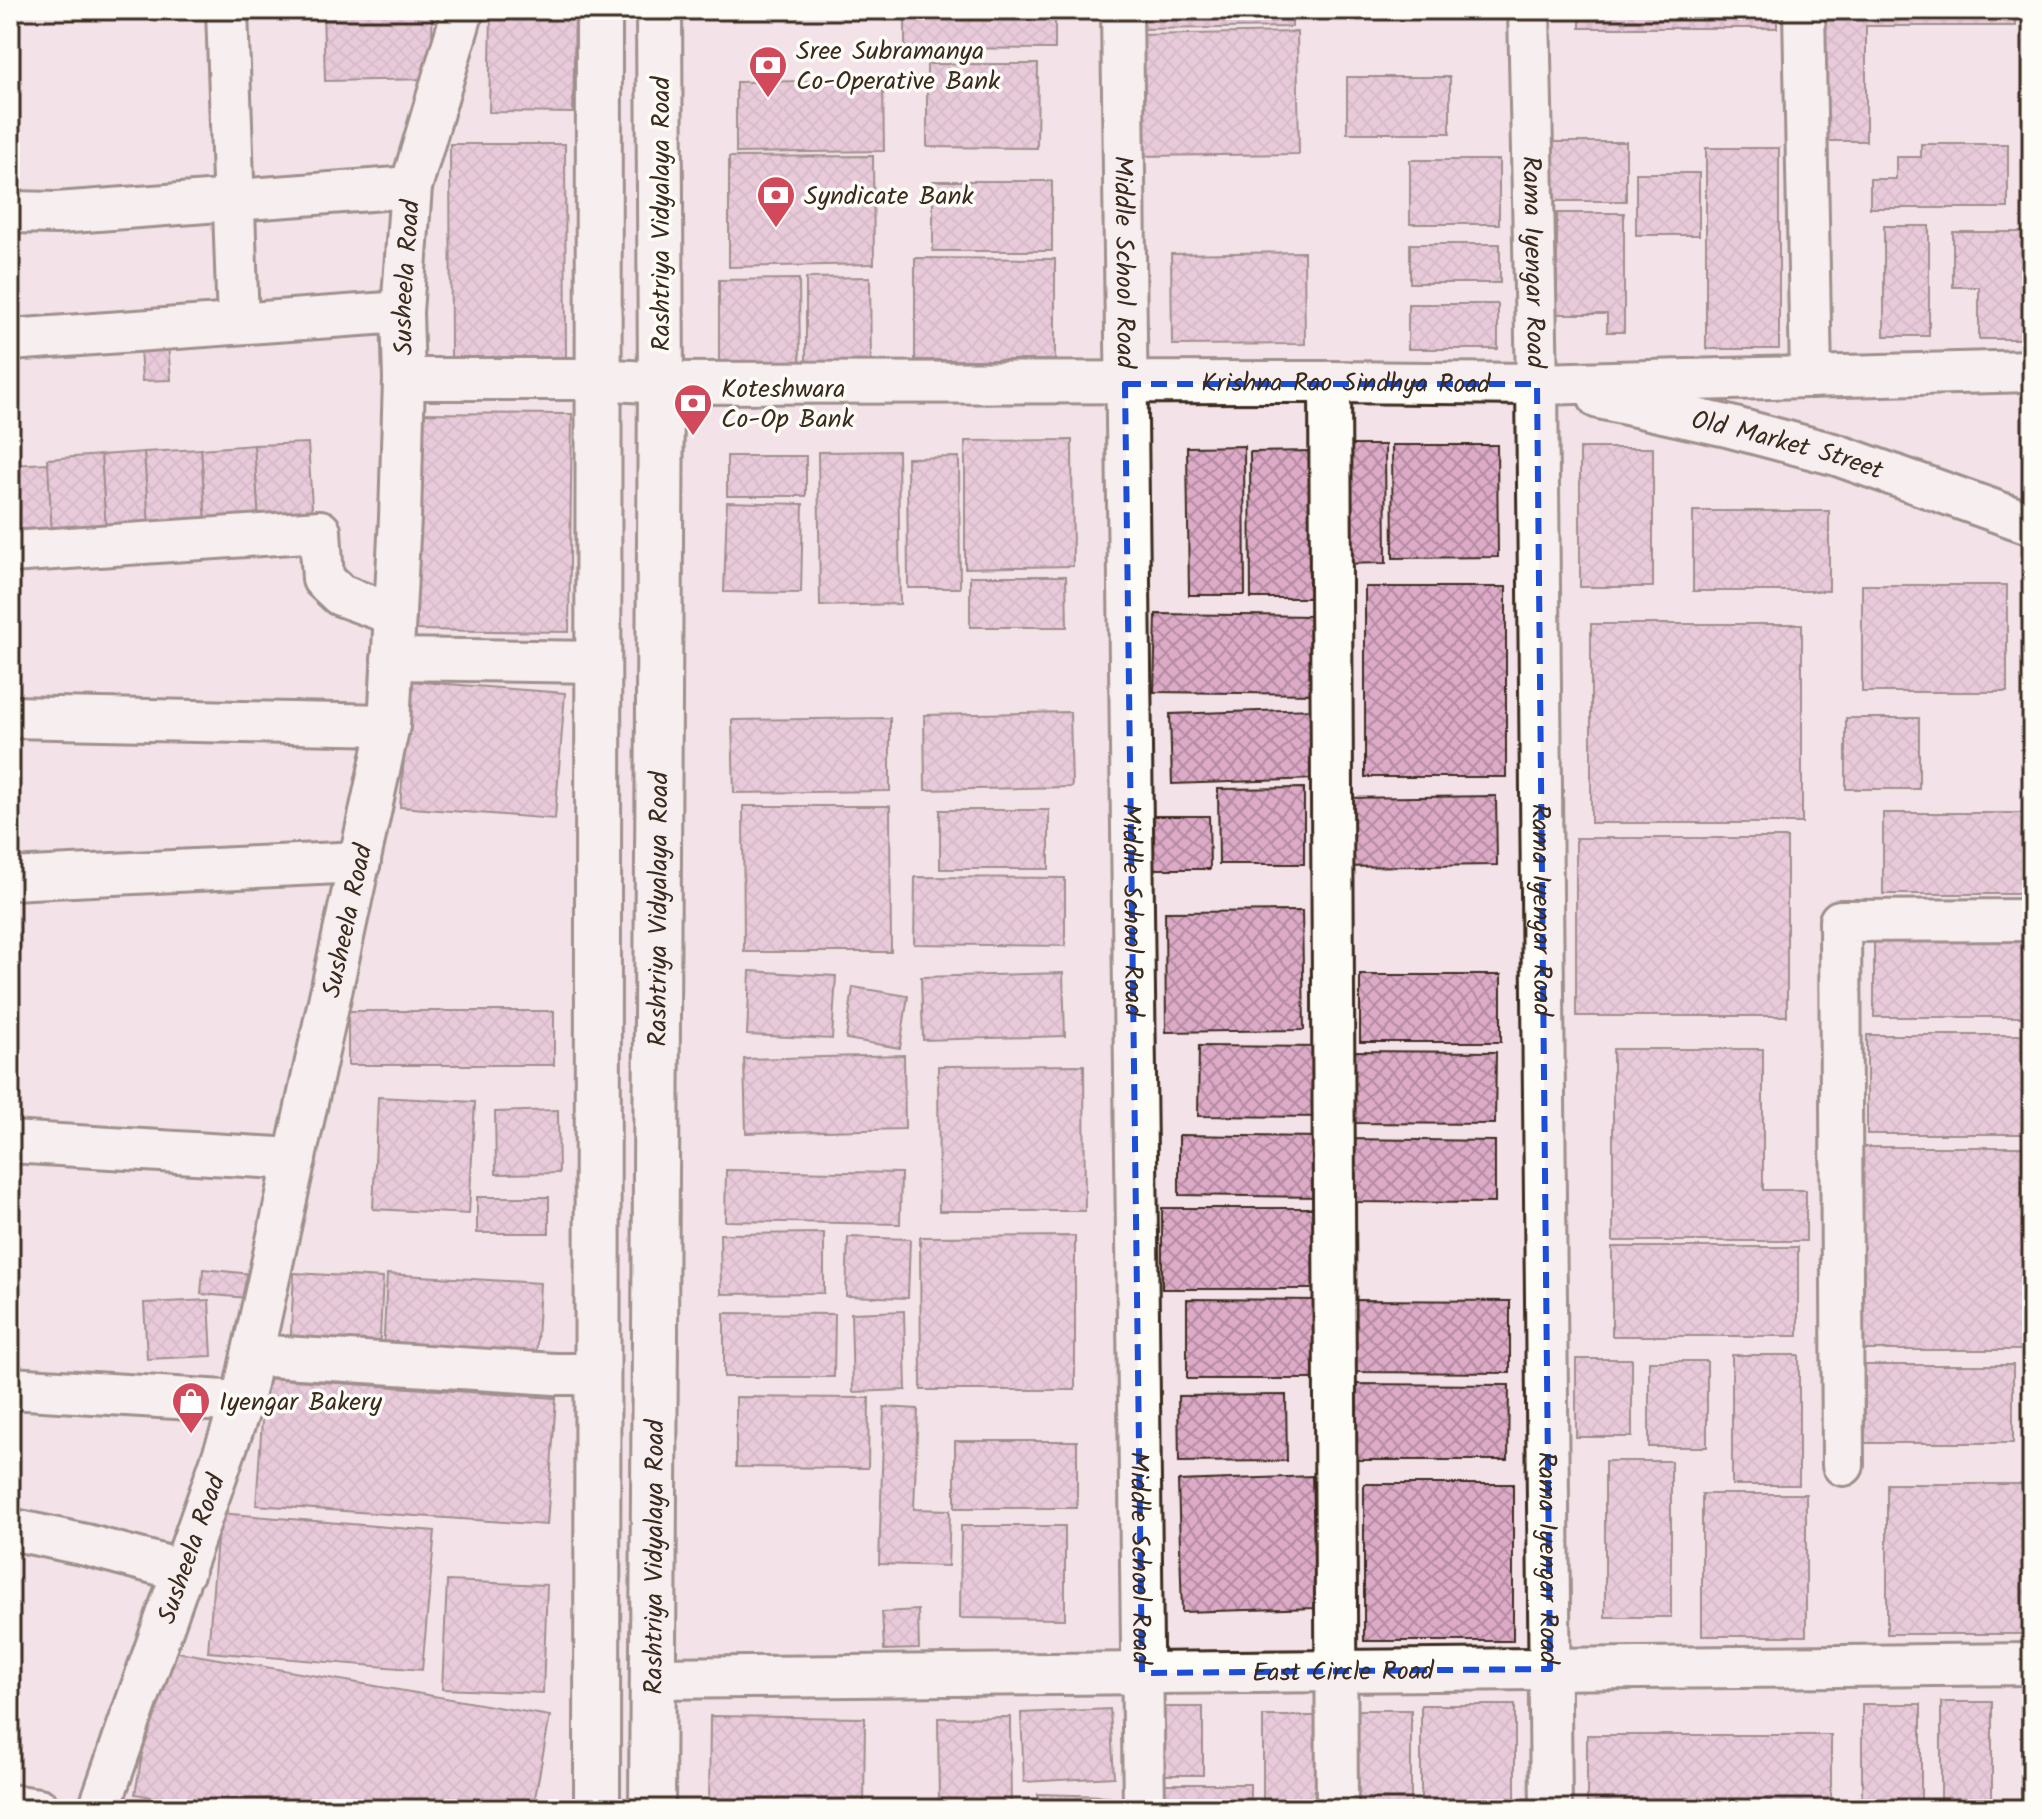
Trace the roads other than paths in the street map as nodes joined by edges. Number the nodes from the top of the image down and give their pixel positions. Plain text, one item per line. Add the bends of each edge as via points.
1 (227, 10) edge
2 (463, 10) edge
3 (599, 10) edge
4 (659, 10) edge
5 (1122, 10) edge
6 (1529, 10) edge
7 (1804, 10) edge
8 (411, 187) junction
9 (234, 200) junction
10 (10, 212) edge
11 (402, 312) junction
12 (238, 323) junction
13 (10, 340) edge
14 (2032, 371) edge
15 (1811, 377) junction
16 (404, 379) junction
17 (599, 379) junction
18 (1330, 382) junction
19 (661, 383) junction
20 (1125, 384) junction
21 (1537, 384) junction
22 (2032, 524) edge
23 (10, 552) edge
24 (395, 615) junction
25 (392, 659) junction
26 (599, 662) junction
27 (10, 717) edge
28 (389, 725) junction
29 (360, 862) junction
30 (10, 879) edge
31 (2032, 920) edge
32 (10, 1142) edge
33 (295, 1159) junction
34 (252, 1355) junction
35 (597, 1374) junction
36 (10, 1388) edge
37 (242, 1402) junction
38 (1843, 1465) dead end
39 (10, 1529) edge
40 (184, 1571) junction
41 (2032, 1664) edge
42 (1550, 1669) junction
43 (1142, 1673) junction
44 (1335, 1673) junction
45 (653, 1678) junction
46 (10, 1805) edge
47 (39, 1809) edge
48 (99, 1809) edge
49 (597, 1809) edge
50 (652, 1809) edge
51 (1144, 1809) edge
52 (1337, 1809) edge
53 (1551, 1809) edge

1 - 9 street
2 - 8 street, Susheela Road
3 - 17 main road
4 - 19 main road, Rashtriya Vidyalaya Road
5 - 20 street, Middle School Road
6 - 21 street, Rama Iyengar Road
7 - 15 street
8 - 9 street
8 - 11 street, Susheela Road
9 - 10 street
9 - 12 street
11 - 12 street
11 - 16 street, Susheela Road
12 - 13 street
14 - 15 street, Krishna Rao Sindhya Road
15 - 21 street, Krishna Rao Sindhya Road
16 - 17 street, Krishna Rao Sindhya Road
16 - 24 street, Susheela Road
17 - 19 street, Krishna Rao Sindhya Road
17 - 26 main road
18 - 20 street, Krishna Rao Sindhya Road
18 - 21 street, Krishna Rao Sindhya Road
18 - 44 street
19 - 20 street, Krishna Rao Sindhya Road
19 - 45 main road, Rashtriya Vidyalaya Road
20 - 43 street, Middle School Road
21 - 22 street, Old Market Street via 1837,455
21 - 42 street, Rama Iyengar Road
23 - 24 street via 320,531 323,579 340,595
24 - 25 street, Susheela Road
25 - 26 street
25 - 28 street, Susheela Road
26 - 35 main road
27 - 28 street
28 - 29 street, Susheela Road
29 - 30 street
29 - 33 street, Susheela Road
31 - 38 street via 1840,921
32 - 33 street
33 - 34 street, Susheela Road
34 - 35 street
34 - 37 street, Susheela Road
35 - 49 main road
36 - 37 street
37 - 40 street, Susheela Road
39 - 40 street
40 - 48 street, Susheela Road
41 - 42 street, East Circle Road
42 - 44 street, East Circle Road
42 - 53 street, Rama Iyengar Road
43 - 44 street, East Circle Road
43 - 45 street, East Circle Road
43 - 51 street, Middle School Road
44 - 52 street
45 - 50 main road, Rashtriya Vidyalaya Road
46 - 47 street

